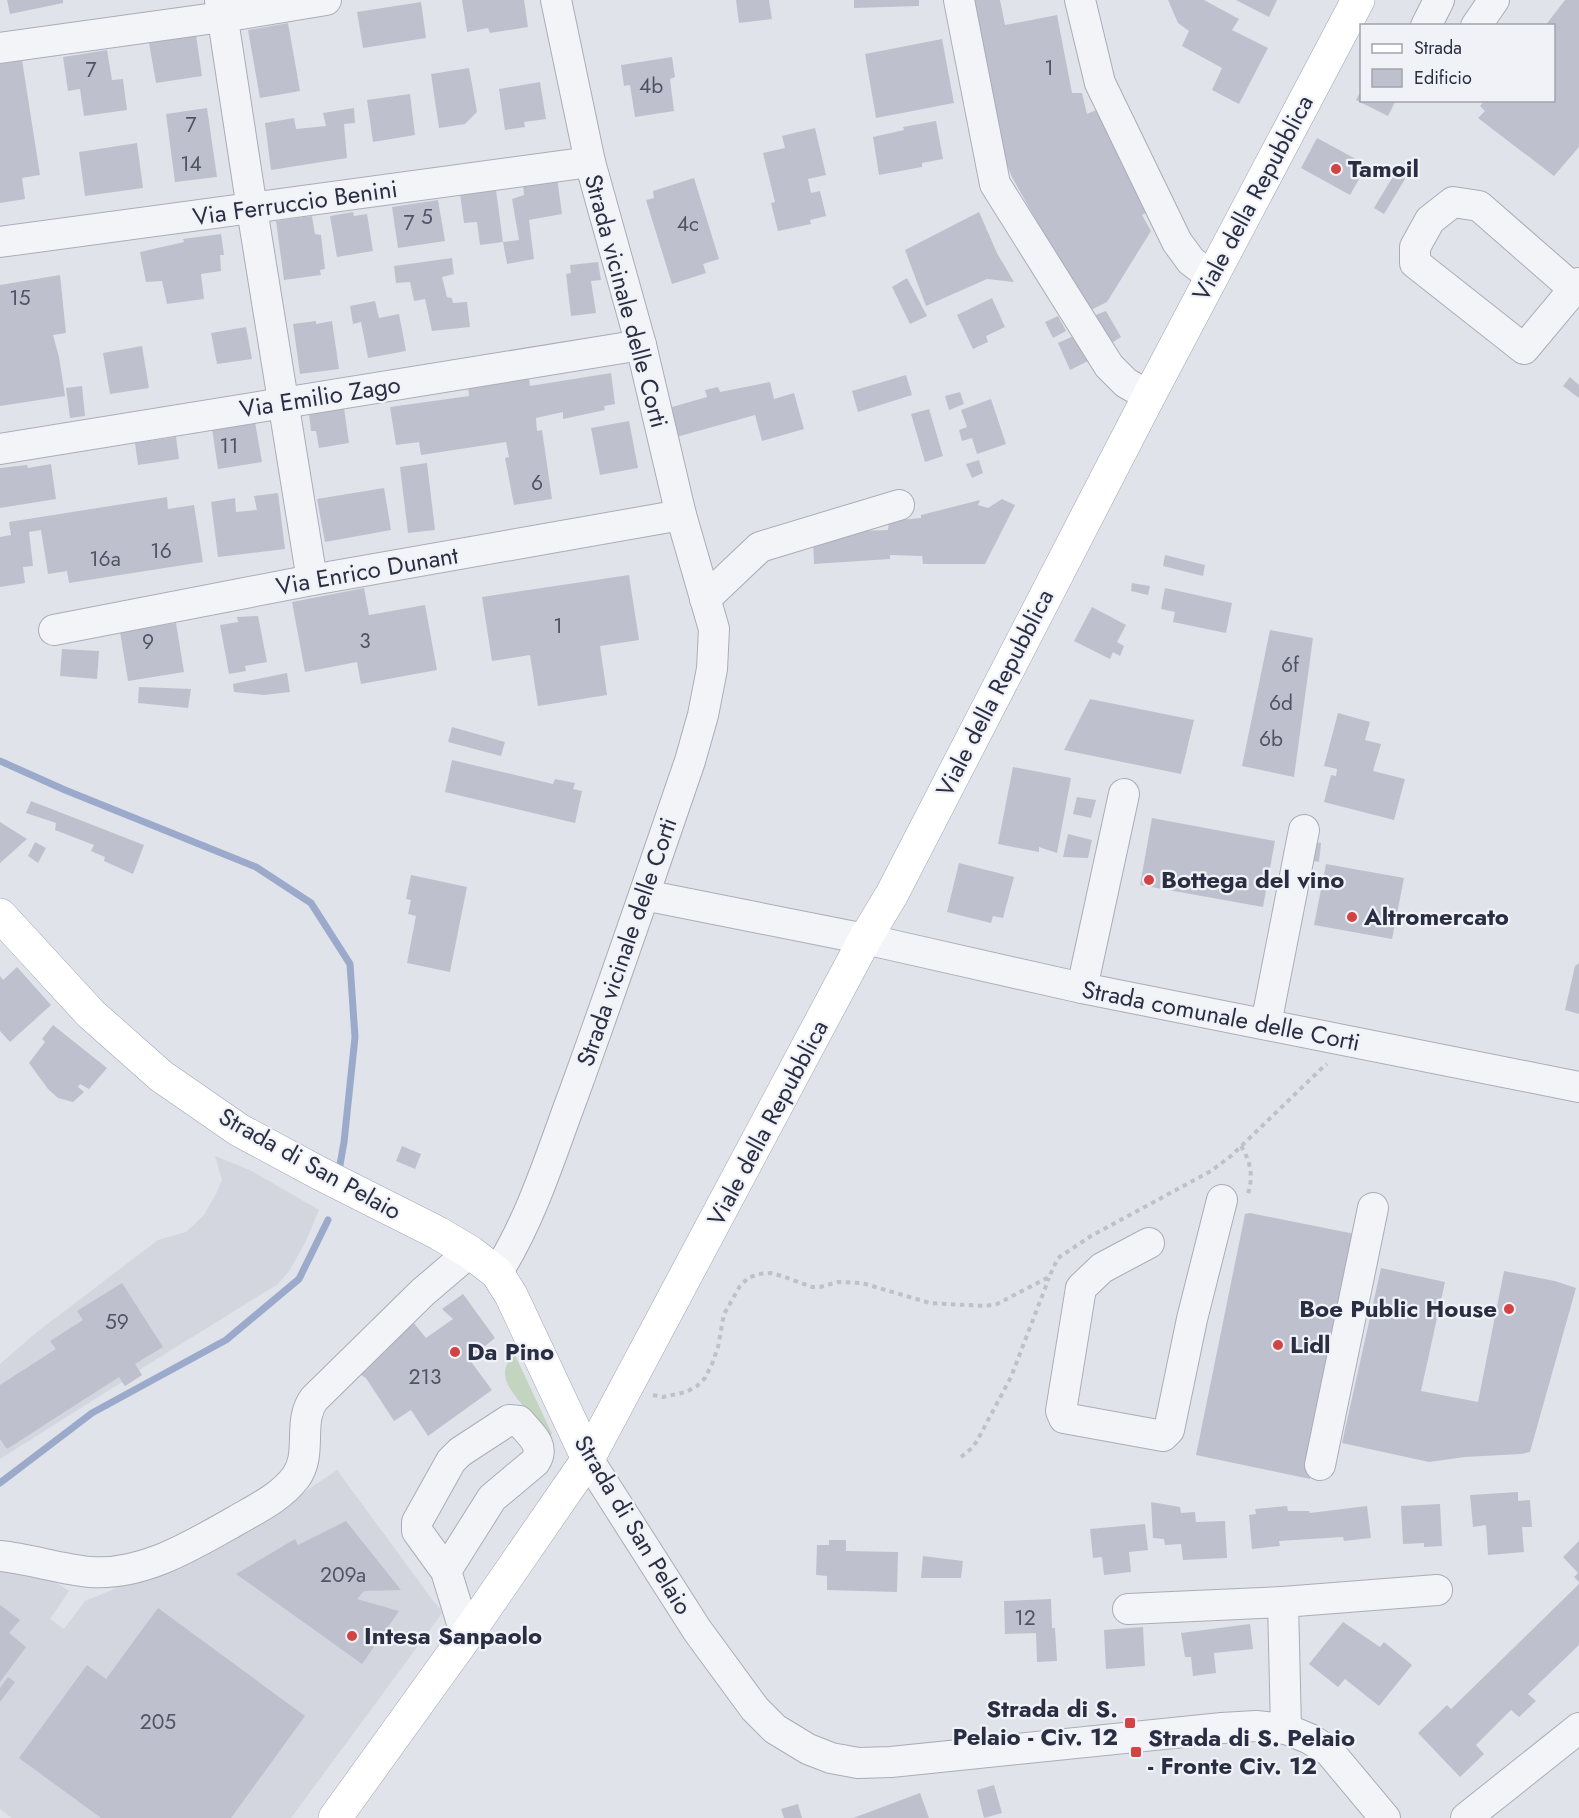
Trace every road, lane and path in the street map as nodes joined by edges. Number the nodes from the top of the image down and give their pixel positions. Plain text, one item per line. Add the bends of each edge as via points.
1 (326, 0) edge
2 (556, 0) edge
3 (959, 0) edge
4 (1080, 0) edge
5 (1358, 0) edge
6 (1439, 0) edge
7 (1494, 0) edge
8 (221, 9) edge
9 (1427, 24) edge
10 (1477, 24) edge
11 (0, 48) edge
12 (590, 162) junction
13 (252, 209) junction
14 (0, 242) edge
15 (1212, 277) junction
16 (1576, 286) edge
17 (641, 345) junction
18 (1149, 396) junction
19 (282, 403) junction
20 (0, 449) edge
21 (899, 505) dead end
22 (681, 515) junction
23 (312, 580) junction
24 (705, 599) junction
25 (54, 630) dead end
26 (1124, 794) dead end
27 (1304, 830) dead end
28 (644, 895) junction
29 (0, 915) edge
30 (865, 939) junction
31 (1082, 988) junction
32 (1266, 1024) junction
33 (1328, 1064) dead end
34 (1579, 1087) edge
35 (1222, 1200) dead end
36 (1373, 1208) dead end
37 (1149, 1243) dead end
38 (470, 1252) junction
39 (497, 1273) junction
40 (1049, 1277) junction
41 (652, 1395) dead end
42 (962, 1457) dead end
43 (588, 1459) junction
44 (1320, 1465) dead end
45 (0, 1556) edge
46 (446, 1571) junction
47 (1437, 1590) dead end
48 (1283, 1602) junction
49 (1128, 1608) dead end
50 (466, 1636) junction
51 (1579, 1728) edge
52 (1286, 1729) junction
53 (335, 1818) edge
54 (1385, 1818) edge
55 (1466, 1818) edge

1 - 8 street
2 - 12 street, Strada vicinale delle Corti
3 - 18 street via 995,184 1109,366 1126,383
4 - 15 street via 1100,83 1177,242 1191,261
5 - 15 main road, Viale della Repubblica
6 - 9 street
7 - 10 street
8 - 11 street
8 - 13 street
12 - 13 street, Via Ferruccio Benini
12 - 17 street, Strada vicinale delle Corti
13 - 14 street, Via Ferruccio Benini
13 - 19 street
15 - 18 main road, Viale della Repubblica
16 - 16 street via 1524,349 1415,263 1415,247 1430,220 1453,202 1479,206
17 - 19 street, Via Emilio Zago
17 - 22 street, Strada vicinale delle Corti
18 - 30 main road, Viale della Repubblica
19 - 20 street, Via Emilio Zago
19 - 23 street
21 - 24 street via 760,547
22 - 23 street, Via Enrico Dunant
22 - 24 street, Strada vicinale delle Corti
23 - 25 street, Via Enrico Dunant
24 - 28 street, Strada vicinale delle Corti via 714,629 712,669 703,715
26 - 31 street
27 - 32 street
28 - 30 street, Strada comunale delle Corti
28 - 39 street, Strada vicinale delle Corti via 529,1215
29 - 38 main road, Strada di San Pelaio via 90,1014 161,1076 239,1130
30 - 31 street, Strada comunale delle Corti
30 - 43 main road, Viale della Repubblica
31 - 32 street, Strada comunale delle Corti
32 - 34 street, Strada comunale delle Corti
33 - 40 path via 1231,1156 1211,1171 1091,1236 1058,1258
35 - 37 street via 1169,1430 1162,1436 1064,1418 1061,1411 1081,1288 1102,1268
36 - 44 street
38 - 39 main road, Strada di San Pelaio
38 - 45 street via 423,1292 314,1399 306,1412 301,1468 289,1485 267,1502 185,1549 125,1570 89,1572
39 - 43 main road, Strada di San Pelaio
40 - 41 path via 997,1304 985,1306 913,1300 862,1283 812,1287 771,1273 758,1274 740,1286 724,1314 718,1347 705,1378 686,1392
40 - 42 path via 1011,1377 977,1440
43 - 50 main road, Viale della Repubblica
43 - 52 street, Strada di San Pelaio via 697,1630 755,1709 775,1729 831,1758 858,1763 891,1762 1222,1728
46 - 46 street via 492,1498 540,1455 540,1447 519,1421 509,1420 459,1452 417,1522 417,1531
46 - 50 street
47 - 48 street
48 - 49 street
48 - 52 street
50 - 53 main road, Viale della Repubblica
51 - 55 street
52 - 54 street, Strada di San Pelaio via 1329,1751

